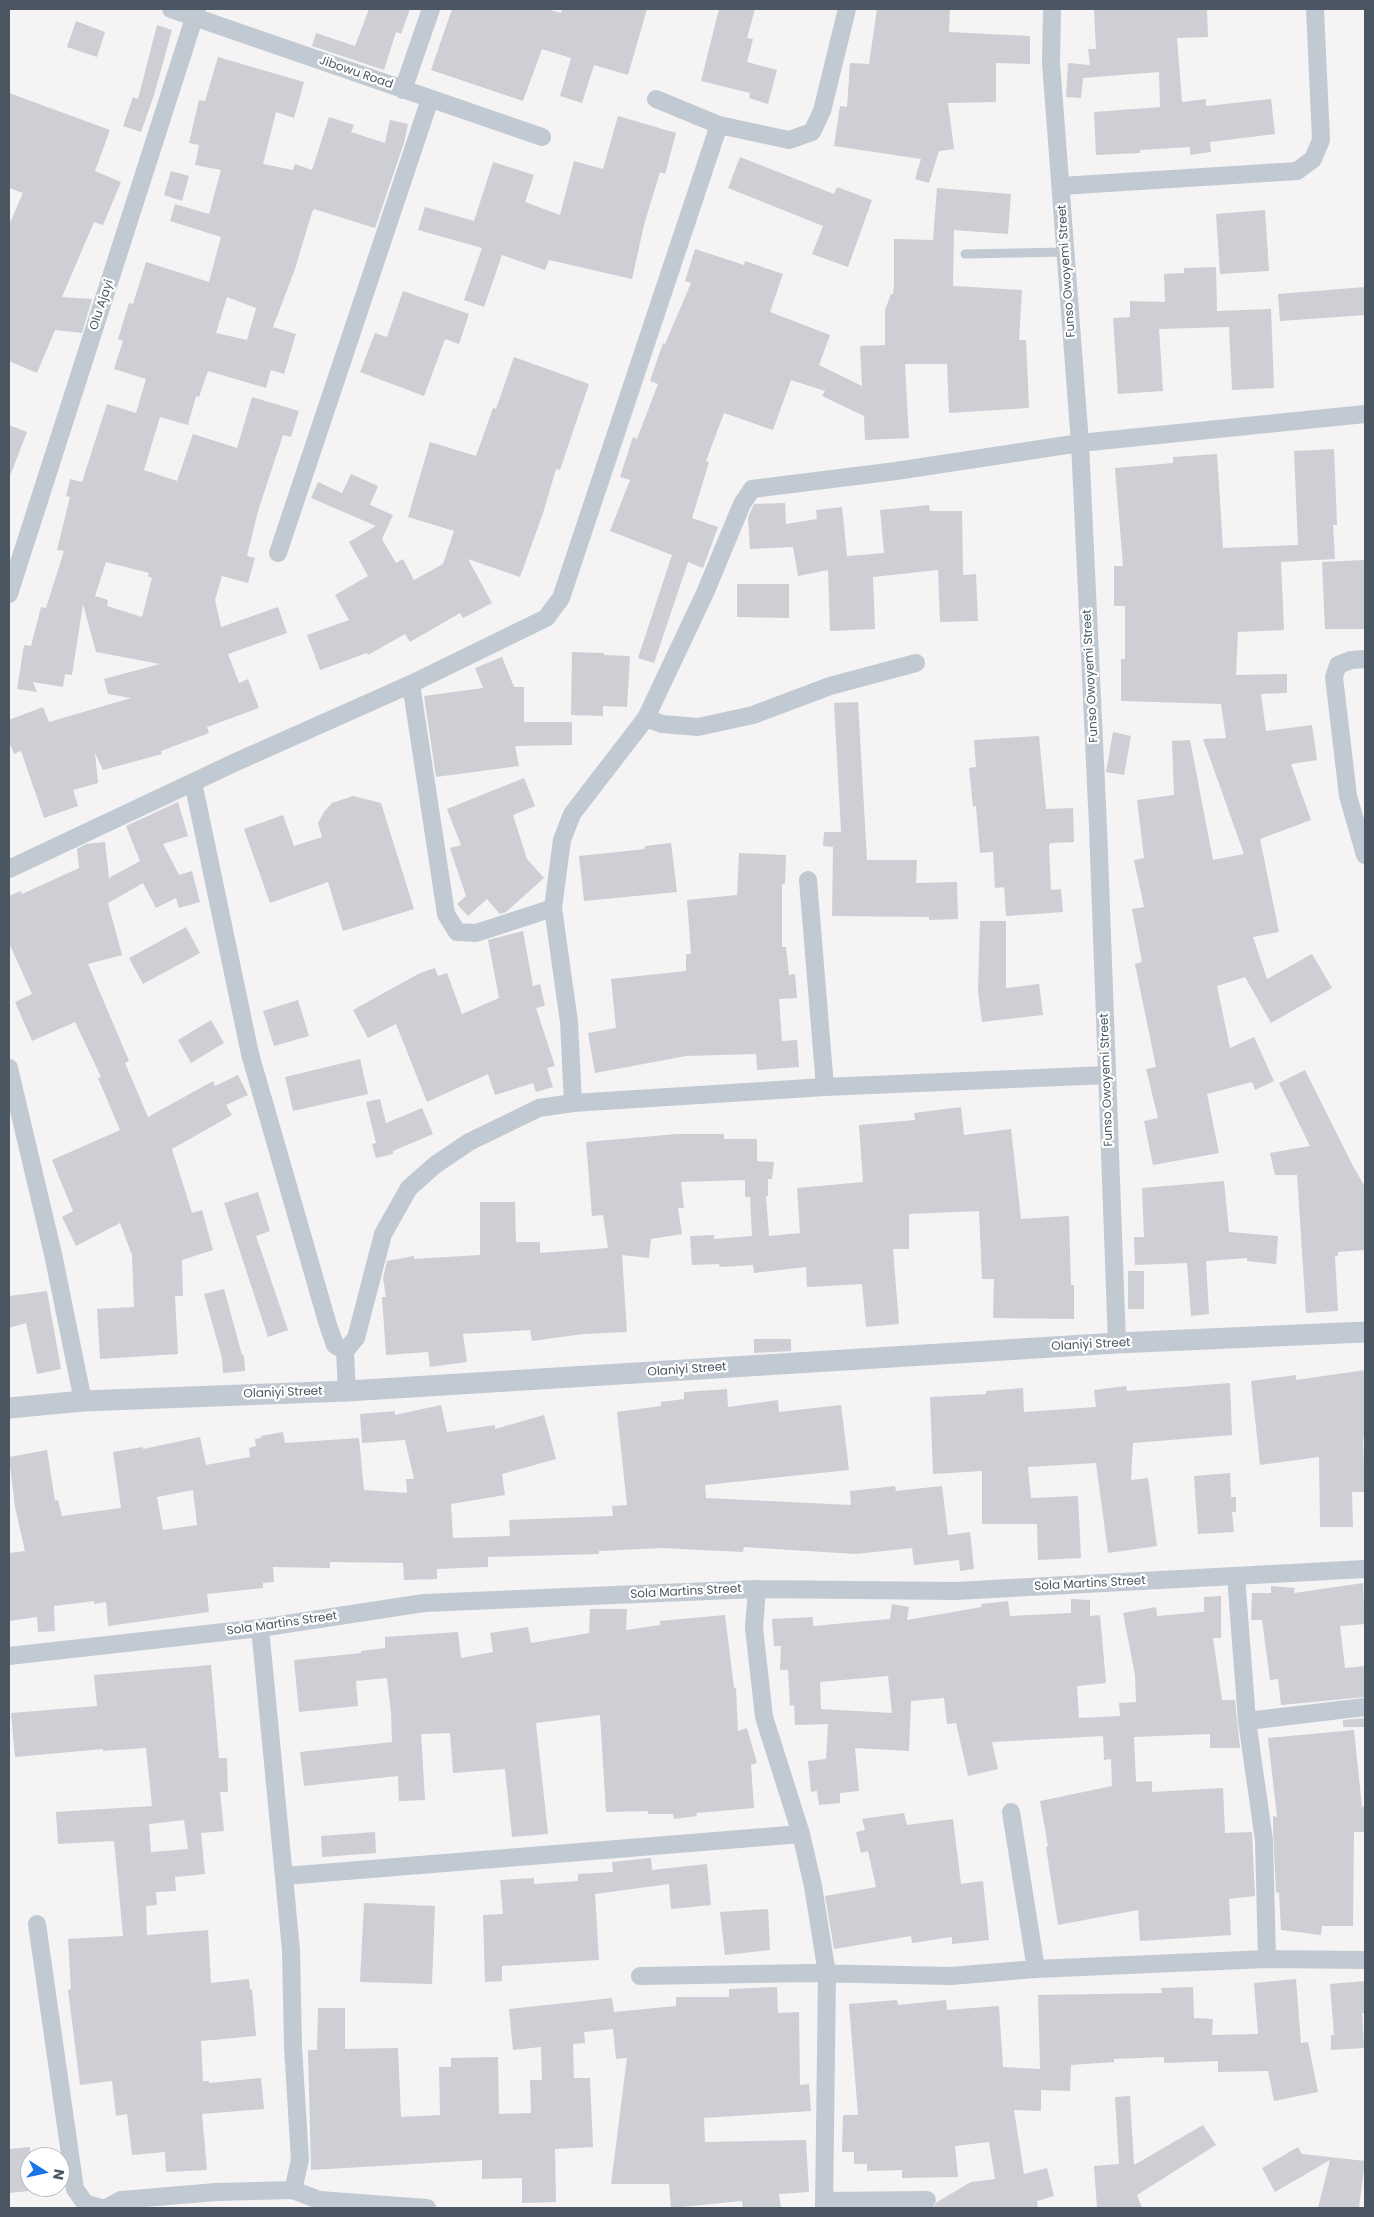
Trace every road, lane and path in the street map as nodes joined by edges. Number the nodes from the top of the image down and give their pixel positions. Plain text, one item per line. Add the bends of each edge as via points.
1 (171, 9) edge
2 (432, 9) edge
3 (847, 9) edge
4 (1052, 9) edge
5 (1315, 9) edge
6 (196, 13) edge
7 (403, 90) junction
8 (656, 98) dead end
9 (430, 99) junction
10 (719, 125) junction
11 (542, 137) dead end
12 (1061, 186) junction
13 (1065, 252) junction
14 (965, 254) dead end
15 (1365, 414) edge
16 (1080, 444) junction
17 (278, 553) dead end
18 (9, 594) edge
19 (1365, 659) edge
20 (916, 663) dead end
21 (411, 684) junction
22 (646, 718) junction
23 (193, 782) junction
24 (1365, 855) edge
25 (9, 869) edge
26 (808, 880) dead end
27 (553, 908) junction
28 (9, 1068) edge
29 (1107, 1075) junction
30 (825, 1087) junction
31 (573, 1103) junction
32 (1365, 1332) edge
33 (1117, 1343) junction
34 (346, 1351) junction
35 (347, 1391) junction
36 (83, 1401) junction
37 (9, 1408) edge
38 (1365, 1569) edge
39 (1236, 1576) junction
40 (757, 1588) junction
41 (260, 1628) junction
42 (9, 1656) edge
43 (1365, 1707) edge
44 (1247, 1721) junction
45 (1011, 1812) dead end
46 (801, 1834) junction
47 (285, 1876) junction
48 (37, 1924) dead end
49 (1267, 1959) junction
50 (1365, 1960) edge
51 (1036, 1969) junction
52 (827, 1974) junction
53 (640, 1976) dead end
54 (293, 2190) junction
55 (927, 2200) dead end
56 (824, 2205) edge
57 (101, 2208) edge
58 (106, 2208) edge
59 (427, 2208) edge

1 - 6 street, Jibowu Road
2 - 7 street
3 - 10 street via 822,111 812,132 789,140
4 - 12 street, Funso Owoyemi Street via 1051,63
5 - 12 street via 1321,140 1313,159 1296,171
6 - 7 street, Jibowu Road
6 - 18 street, Olu Ajayi
7 - 9 street, Jibowu Road
8 - 10 street
9 - 11 street, Jibowu Road
9 - 17 street
10 - 21 street via 561,598 546,618
12 - 13 street, Funso Owoyemi Street
13 - 14 lane
13 - 16 street, Funso Owoyemi Street
15 - 16 street
16 - 22 street via 752,488
16 - 29 street, Funso Owoyemi Street
19 - 24 street via 1338,665 1334,677 1348,796
20 - 22 street via 830,686 753,715 698,727 662,724
21 - 23 street
21 - 27 street via 446,914 456,932 476,933
22 - 27 street via 572,814 562,840
23 - 25 street
23 - 34 street via 250,1054 328,1325 335,1345
26 - 30 street
27 - 31 street via 569,1022
28 - 36 street via 53,1254
29 - 30 street
29 - 33 street, Funso Owoyemi Street
30 - 31 street
31 - 34 street via 539,1108 469,1142 435,1165 410,1188 383,1234 356,1338
32 - 33 street, Olaniyi Street
33 - 35 street, Olaniyi Street
34 - 35 street
35 - 36 street, Olaniyi Street
36 - 37 street, Olaniyi Street
38 - 39 street, Sola Martins Street
39 - 40 street, Sola Martins Street via 955,1591
39 - 44 street
40 - 41 street, Sola Martins Street via 424,1603
40 - 46 street via 754,1628 764,1717
41 - 42 street, Sola Martins Street
41 - 47 street
43 - 44 street
44 - 49 street via 1264,1840
45 - 51 street
46 - 47 street
46 - 52 street
47 - 54 street via 292,1950 293,2048 300,2160
48 - 57 street via 75,2189 85,2203
49 - 50 street
49 - 51 street
51 - 52 street via 951,1976
52 - 53 street
52 - 56 street
54 - 58 street via 121,2200
54 - 59 street via 318,2200
55 - 56 street

